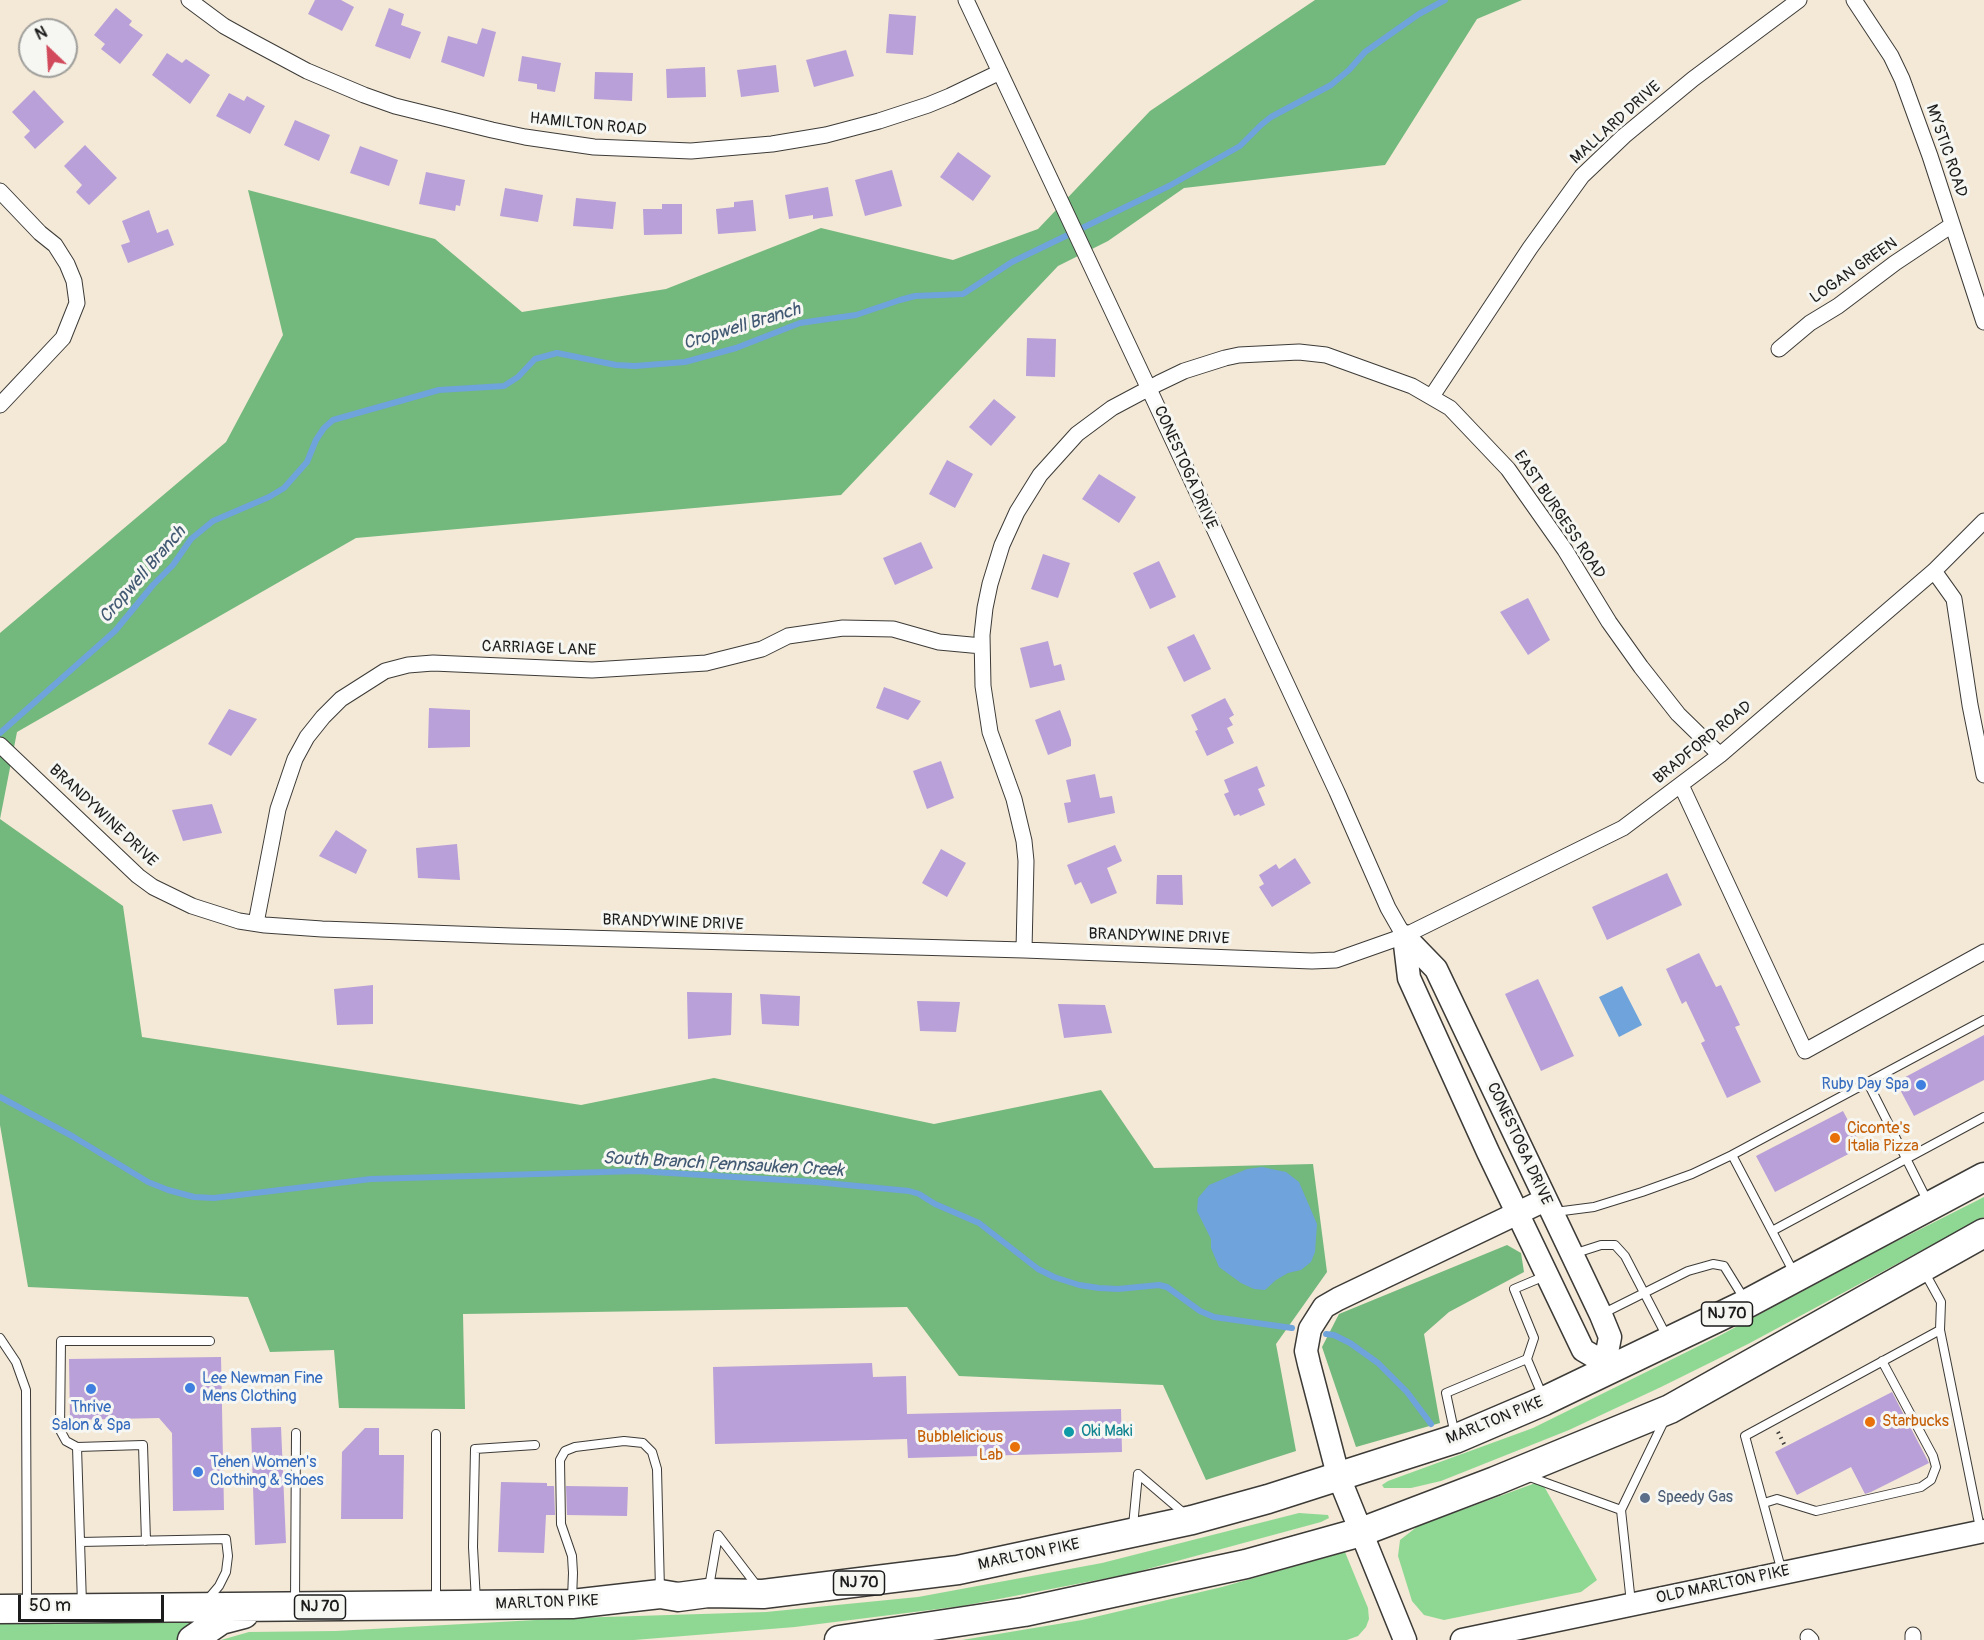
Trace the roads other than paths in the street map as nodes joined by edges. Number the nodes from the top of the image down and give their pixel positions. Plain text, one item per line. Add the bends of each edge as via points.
1 (189, 0) edge
2 (966, 0) edge
3 (1799, 0) edge
4 (1854, 0) edge
5 (1000, 72) junction
6 (0, 191) edge
7 (1952, 225) junction
8 (1984, 322) edge
9 (1779, 349) dead end
10 (1149, 389) junction
11 (1432, 396) junction
12 (0, 405) edge
13 (1984, 521) edge
14 (1934, 570) junction
15 (982, 646) junction
16 (0, 744) edge
17 (1720, 755) junction
18 (1984, 775) edge
19 (1681, 785) junction
20 (256, 923) junction
21 (1404, 936) junction
22 (1024, 950) junction
23 (1984, 952) edge
24 (1984, 1020) edge
25 (1868, 1083) junction
26 (1984, 1118) edge
27 (1732, 1155) junction
28 (1906, 1159) junction
29 (1984, 1177) edge
30 (1548, 1206) junction
31 (1930, 1206) junction
32 (1517, 1212) junction
33 (1772, 1231) junction
34 (1978, 1239) edge
35 (1572, 1254) junction
36 (1922, 1268) junction
37 (1546, 1275) junction
38 (1797, 1278) junction
39 (1645, 1292) junction
40 (1748, 1303) junction
41 (1601, 1315) junction
42 (1940, 1330) junction
43 (0, 1338) edge
44 (210, 1341) dead end
45 (1670, 1342) junction
46 (1527, 1359) junction
47 (1882, 1361) junction
48 (1607, 1367) junction
49 (1544, 1401) junction
50 (1670, 1409) junction
51 (296, 1433) dead end
52 (436, 1434) dead end
53 (1455, 1438) junction
54 (535, 1445) dead end
55 (77, 1447) junction
56 (1517, 1472) junction
57 (1338, 1474) junction
58 (1764, 1503) junction
59 (1621, 1510) junction
60 (1192, 1520) junction
61 (1982, 1531) edge
62 (1133, 1532) junction
63 (1361, 1532) junction
64 (146, 1541) junction
65 (80, 1542) junction
66 (1782, 1573) junction
67 (708, 1593) junction
68 (660, 1594) junction
69 (764, 1594) junction
70 (572, 1604) junction
71 (1631, 1604) junction
72 (436, 1605) junction
73 (476, 1605) junction
74 (284, 1607) junction
75 (195, 1608) junction
76 (14, 1609) edge
77 (82, 1609) junction
78 (192, 1640) edge
79 (839, 1640) edge
80 (1405, 1640) edge
81 (1462, 1640) edge

1 - 5 street, HAMILTON ROAD via 270,52 364,95 492,130 594,147 691,151 826,135 928,105
2 - 5 street, CONESTOGA DRIVE
3 - 11 street, MALLARD DRIVE via 1662,104 1582,176
4 - 7 street, MYSTIC ROAD via 1892,56
5 - 10 street, CONESTOGA DRIVE
6 - 12 street via 56,245 75,281 77,303 63,338
7 - 8 street, MYSTIC ROAD
7 - 9 street, LOGAN GREEN via 1810,323
10 - 11 street, EAST BURGESS ROAD via 1184,371 1225,358 1299,351 1326,355 1371,370
10 - 15 street, EAST BURGESS ROAD via 1087,426 1040,476 1017,512 999,554 985,608
10 - 21 street, CONESTOGA DRIVE
11 - 17 street, EAST BURGESS ROAD via 1450,408 1508,469 1641,667 1678,714
13 - 14 street, BRADFORD ROAD
14 - 17 street, BRADFORD ROAD
14 - 18 street via 1954,599
15 - 20 street, CARRIAGE LANE via 939,642 893,629 843,628 788,636 762,648 706,663 591,670 433,663 385,670 341,699 318,724 295,759 278,809
15 - 22 street, EAST BURGESS ROAD via 990,732 1024,841
16 - 20 street, BRANDYWINE DRIVE via 124,865 146,881 192,906
17 - 19 street, BRADFORD ROAD
19 - 21 street, BRADFORD ROAD via 1623,828
19 - 23 street via 1805,1051
20 - 22 street, BRANDYWINE DRIVE via 511,936
21 - 22 street, BRANDYWINE DRIVE via 1336,960 1312,961
21 - 30 street, CONESTOGA DRIVE via 1436,969
21 - 32 street, CONESTOGA DRIVE via 1409,978
24 - 25 lane
25 - 27 lane
25 - 28 lane
26 - 28 lane
27 - 30 lane via 1692,1174 1594,1207
27 - 33 lane
28 - 31 lane
28 - 33 lane
29 - 31 highway, MARLTON PIKE / NJ 70
30 - 32 street
30 - 35 street, CONESTOGA DRIVE
31 - 38 highway, MARLTON PIKE / NJ 70
32 - 37 street, CONESTOGA DRIVE
32 - 57 street via 1338,1299 1316,1317 1306,1351
33 - 38 lane
34 - 36 highway
35 - 39 lane via 1615,1245
35 - 41 street, CONESTOGA DRIVE
36 - 42 lane via 1941,1302
36 - 50 highway
37 - 46 lane via 1514,1289 1534,1338
37 - 48 street, CONESTOGA DRIVE via 1583,1350
38 - 40 highway, MARLTON PIKE / NJ 70
39 - 40 lane via 1688,1271 1713,1264 1724,1266
39 - 41 lane
39 - 45 lane
40 - 45 highway, MARLTON PIKE / NJ 70
41 - 48 street, CONESTOGA DRIVE via 1610,1337
42 - 47 lane
42 - 61 lane
43 - 76 lane via 16,1362 26,1390
44 - 55 lane via 61,1341 60,1430 66,1441
45 - 48 highway, MARLTON PIKE / NJ 70
46 - 49 lane
46 - 53 lane via 1446,1393
47 - 58 lane via 1745,1436
47 - 58 lane via 1933,1456 1936,1467 1931,1480 1921,1487 1816,1511 1778,1499
48 - 49 highway, MARLTON PIKE / NJ 70
49 - 53 highway, MARLTON PIKE / NJ 70
50 - 56 highway
50 - 59 lane
51 - 74 lane
52 - 72 lane
53 - 57 highway, MARLTON PIKE / NJ 70
54 - 73 lane via 475,1449
55 - 64 lane via 143,1445
55 - 65 lane
56 - 59 lane
56 - 63 highway
57 - 60 highway, MARLTON PIKE / NJ 70
57 - 63 street
58 - 66 lane
59 - 71 lane
60 - 62 highway, MARLTON PIKE / NJ 70
60 - 62 lane via 1138,1474
61 - 66 street, OLD MARLTON PIKE
62 - 69 highway, MARLTON PIKE / NJ 70 via 958,1570
63 - 79 highway via 1246,1564 1024,1612
63 - 80 street
64 - 65 lane
64 - 75 lane via 226,1539 226,1572 209,1599
65 - 77 lane
66 - 71 street, OLD MARLTON PIKE
67 - 68 highway, MARLTON PIKE / NJ 70 via 678,1597
67 - 69 highway, MARLTON PIKE / NJ 70
67 - 69 lane via 718,1535
68 - 70 highway, MARLTON PIKE / NJ 70
68 - 70 lane via 657,1469 652,1452 643,1443 624,1441 575,1447 560,1460 561,1524 572,1556
70 - 73 highway, MARLTON PIKE / NJ 70
71 - 81 street, OLD MARLTON PIKE
72 - 73 highway, MARLTON PIKE / NJ 70
72 - 74 highway, MARLTON PIKE / NJ 70
74 - 75 highway, MARLTON PIKE / NJ 70
74 - 78 highway via 221,1620
75 - 77 highway, MARLTON PIKE / NJ 70
76 - 77 highway, MARLTON PIKE / NJ 70

